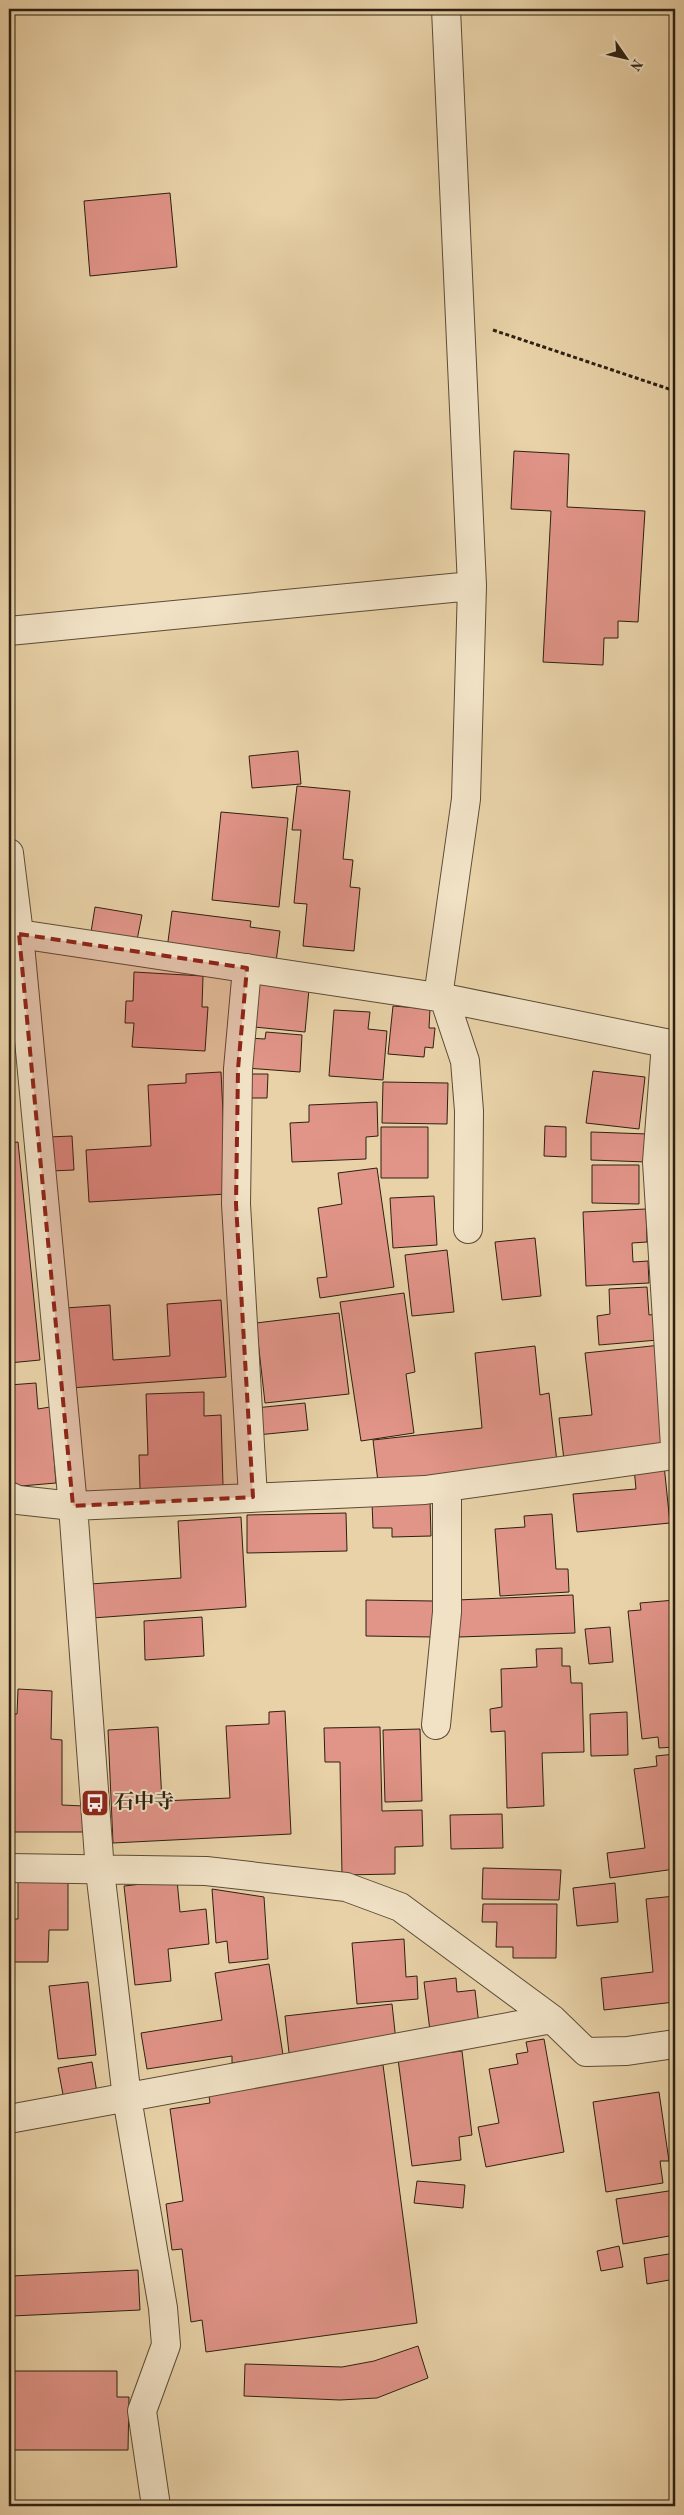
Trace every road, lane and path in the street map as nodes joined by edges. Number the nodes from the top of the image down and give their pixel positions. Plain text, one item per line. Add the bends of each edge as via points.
1 (446, 9) edge
2 (459, 319) junction
3 (675, 391) edge
4 (472, 586) junction
5 (9, 631) edge
6 (9, 852) edge
7 (20, 934) junction
8 (247, 968) junction
9 (441, 998) junction
10 (671, 1044) edge
11 (468, 1229) dead end
12 (675, 1446) edge
13 (675, 1455) edge
14 (447, 1487) junction
15 (9, 1496) edge
16 (254, 1497) junction
17 (74, 1506) junction
18 (436, 1725) dead end
19 (9, 1868) edge
20 (100, 1871) junction
21 (552, 2020) junction
22 (675, 2044) edge
23 (127, 2098) junction
24 (9, 2119) edge
25 (156, 2506) edge

1 - 2 street
2 - 3 path
2 - 4 street
4 - 5 street
4 - 9 street via 466,799
6 - 7 street
7 - 8 street
7 - 17 street
8 - 9 street
8 - 16 street via 238,1069 236,1204
9 - 10 street
9 - 11 street via 465,1061 469,1111
10 - 12 street via 656,1162
13 - 14 street
14 - 16 street
14 - 18 street via 447,1612
15 - 17 street via 18,1500
16 - 17 street
17 - 20 street
19 - 20 street
20 - 21 street via 206,1871 346,1887 400,1907
20 - 23 street
21 - 22 street via 586,2052 627,2051
21 - 23 street
23 - 24 street
23 - 25 street via 163,2308 166,2345 142,2411

